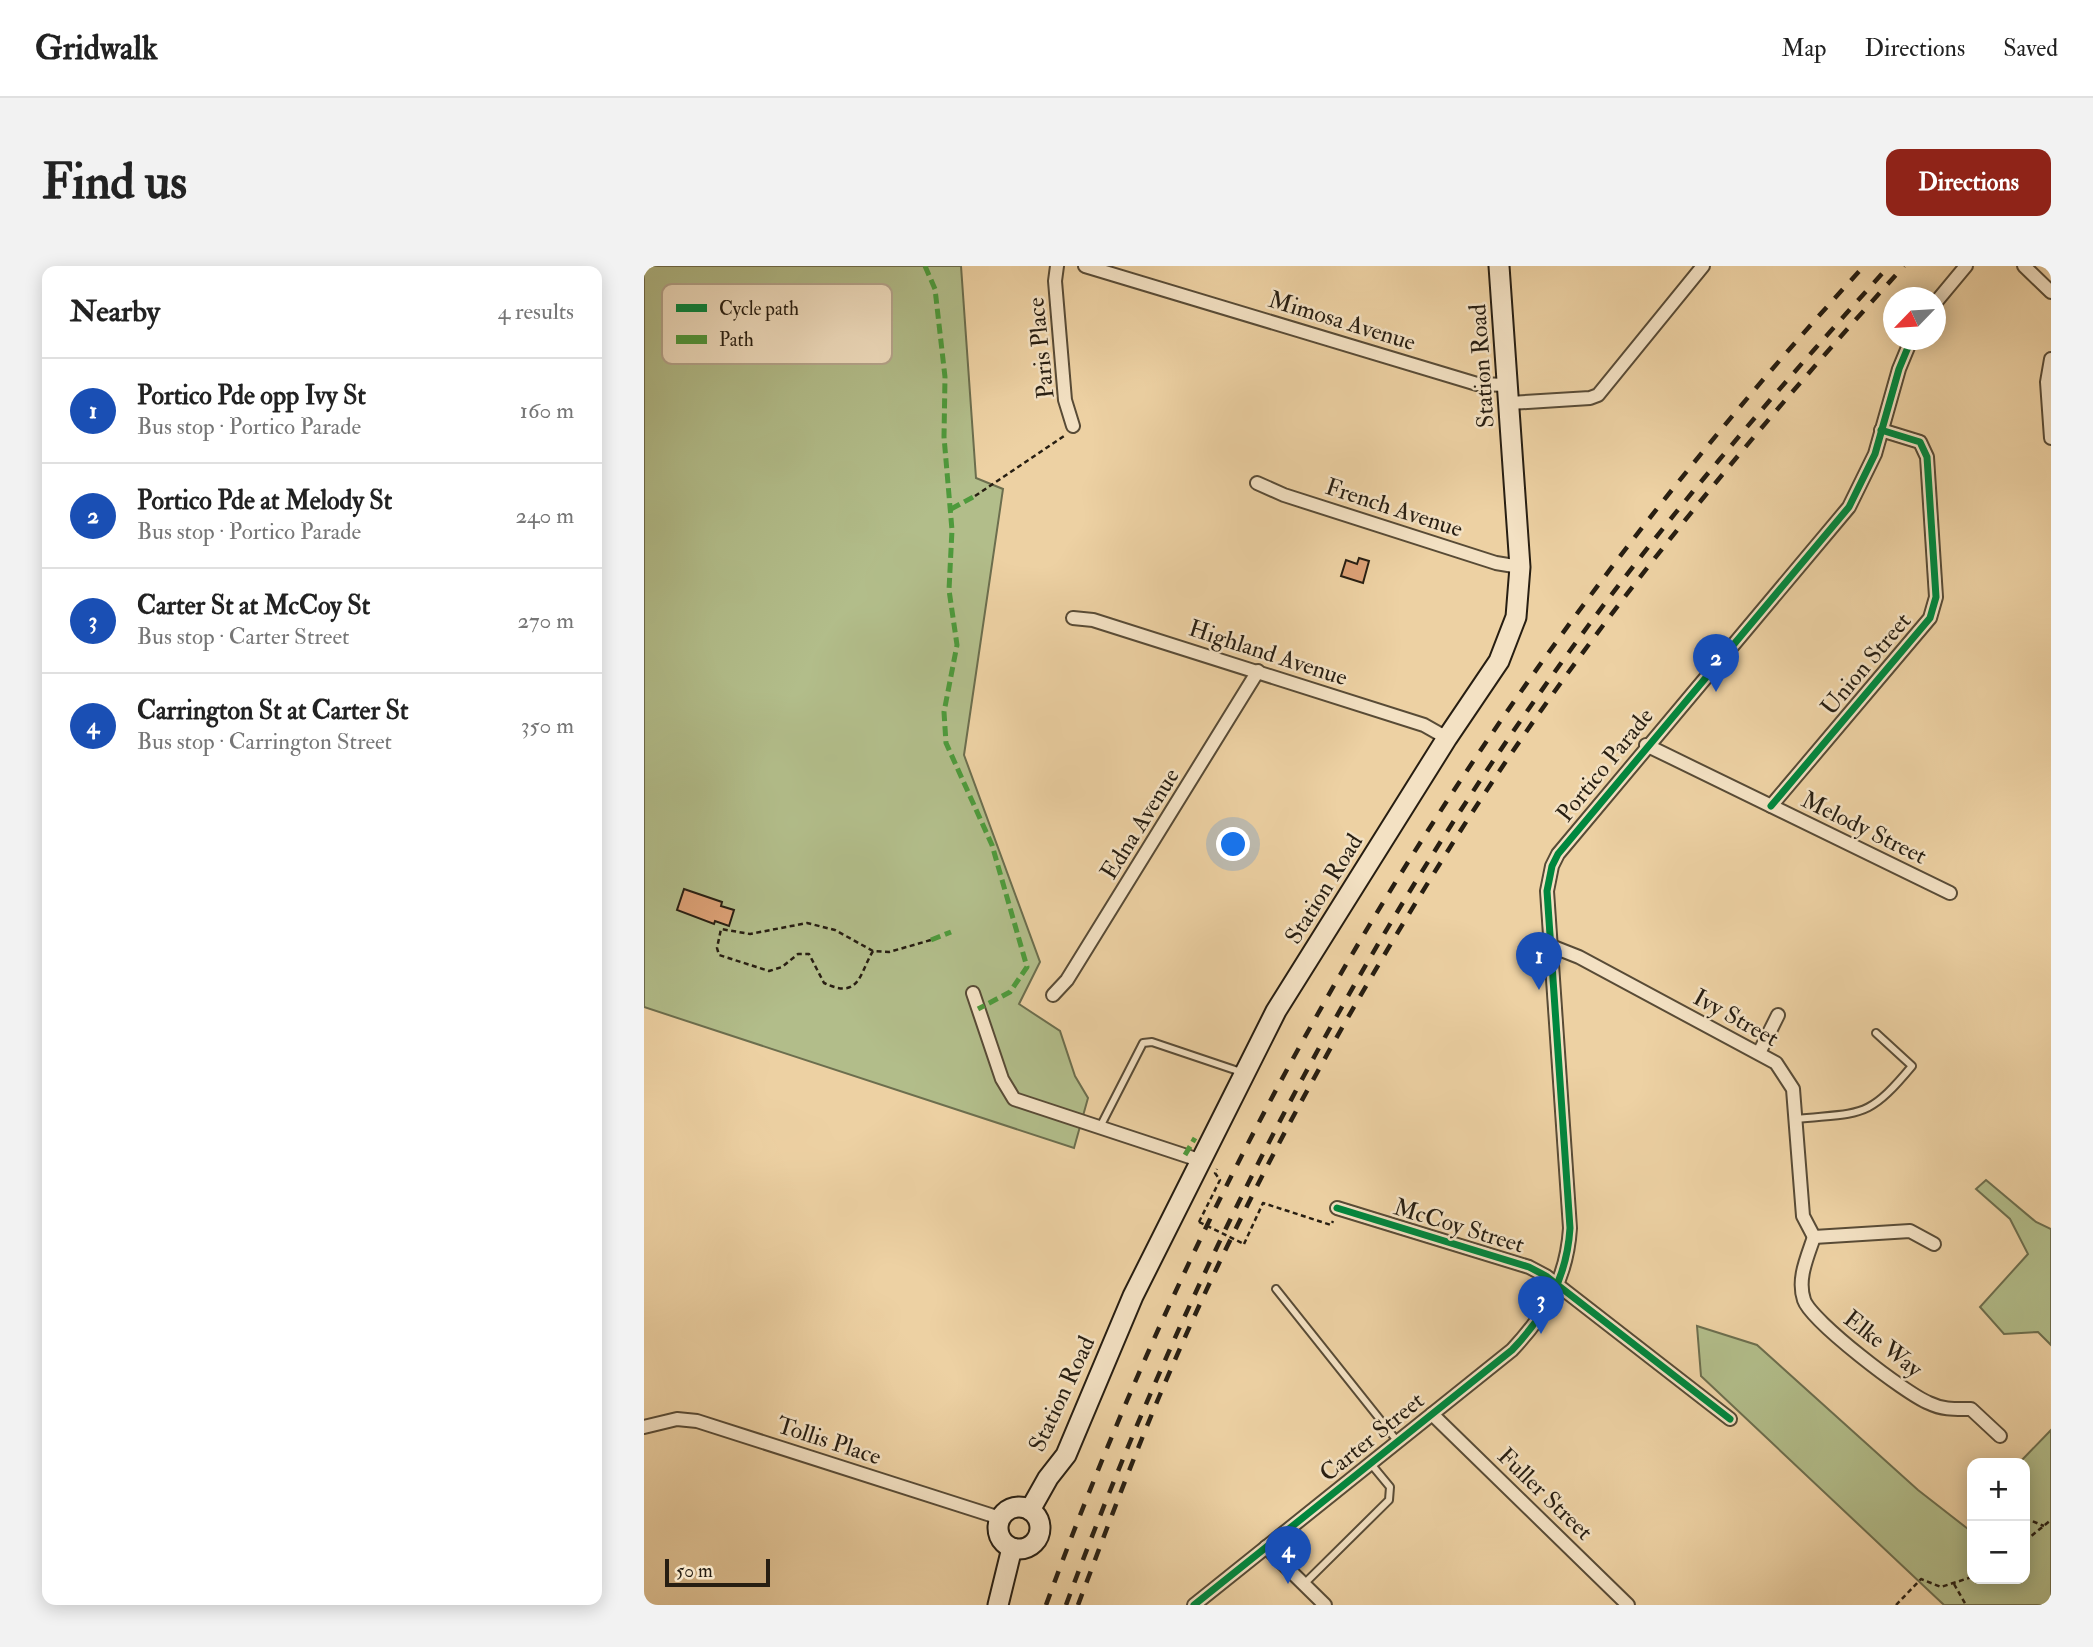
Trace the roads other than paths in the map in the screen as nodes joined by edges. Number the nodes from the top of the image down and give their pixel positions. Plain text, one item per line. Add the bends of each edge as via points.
1 (1057, 266) edge
2 (1085, 266) edge
3 (1499, 266) edge
4 (1703, 266) edge
5 (1966, 266) edge
6 (2024, 266) edge
7 (1946, 290) edge
8 (2051, 292) edge
9 (1907, 350) edge
10 (2051, 359) edge
11 (1509, 394) junction
12 (1073, 426) road end
13 (1881, 430) junction
14 (2051, 438) edge
15 (1257, 483) dead end
16 (1520, 567) junction
17 (1073, 618) dead end
18 (1258, 671) junction
19 (1447, 738) junction
20 (1646, 745) junction
21 (1771, 806) junction
22 (1950, 893) dead end
23 (1551, 946) junction
24 (973, 993) dead end
25 (1053, 995) dead end
26 (1778, 1015) dead end
27 (1876, 1033) dead end
28 (1759, 1053) junction
29 (1245, 1073) junction
30 (1796, 1119) junction
31 (1100, 1127) junction
32 (1202, 1161) junction
33 (1337, 1208) road end
34 (1814, 1237) junction
35 (1934, 1244) dead end
36 (1559, 1285) junction
37 (1276, 1289) dead end
38 (1432, 1414) junction
39 (1730, 1419) dead end
40 (644, 1427) edge
41 (2000, 1436) dead end
42 (1398, 1441) junction
43 (1371, 1464) junction
44 (1030, 1510) junction
45 (1000, 1518) junction
46 (1266, 1547) junction
47 (1012, 1548) junction
48 (1304, 1584) junction
49 (998, 1605) edge
50 (1194, 1605) edge
51 (1325, 1605) edge
52 (1628, 1605) edge

1 - 12 street, Paris Place via 1065,400
2 - 11 street, Mimosa Avenue
3 - 11 main road, Station Road
4 - 11 street, Mimosa Avenue via 1598,395
5 - 7 street
6 - 8 street
9 - 13 street, Portico Parade
10 - 14 street via 2047,382
11 - 16 main road, Station Road
13 - 20 street, Portico Parade via 1875,454 1849,506
13 - 21 street, Union Street via 1920,442 1927,457 1936,597 1930,618
15 - 16 street, French Avenue via 1297,500
16 - 19 main road, Station Road via 1520,594 1511,635 1499,661
17 - 18 street, Highland Avenue via 1093,620
18 - 19 street, Highland Avenue via 1424,725
18 - 25 street, Edna Avenue via 1067,980
19 - 29 main road, Station Road via 1276,1011
20 - 21 street, Melody Street
20 - 23 street, Portico Parade via 1552,866 1547,891
21 - 22 street, Melody Street
23 - 28 street, Ivy Street
23 - 36 street, Portico Parade via 1570,1228
24 - 31 street via 1002,1079 1014,1099
26 - 28 street
27 - 30 lane via 1912,1066 1885,1098 1862,1112
28 - 30 street, Ivy Street via 1776,1063 1789,1079
29 - 31 lane via 1143,1043
29 - 32 main road, Station Road
30 - 34 street, Ivy Street via 1803,1216
31 - 32 street
32 - 44 main road, Station Road via 1133,1296 1066,1455
33 - 36 street, McCoy Street via 1529,1267
34 - 35 street via 1910,1231
34 - 41 street, Elke Way via 1801,1279 1804,1302 1826,1328 1896,1384 1945,1410 1971,1409
36 - 38 street, Carter Street via 1539,1320 1512,1350
36 - 39 street, McCoy Street
37 - 42 lane
38 - 42 street, Carter Street
38 - 52 street, Fuller Street
40 - 45 street, Tollis Place via 677,1419 698,1420
42 - 43 street, Carter Street
43 - 46 street, Carter Street
43 - 48 lane, Carter Street via 1390,1487 1389,1500
44 - 45 main road via 1017,1507
44 - 47 main road via 1039,1522 1039,1536 1030,1546
45 - 47 main road via 1000,1538
46 - 48 street
46 - 50 street, Carter Street
47 - 49 main road
48 - 51 street

